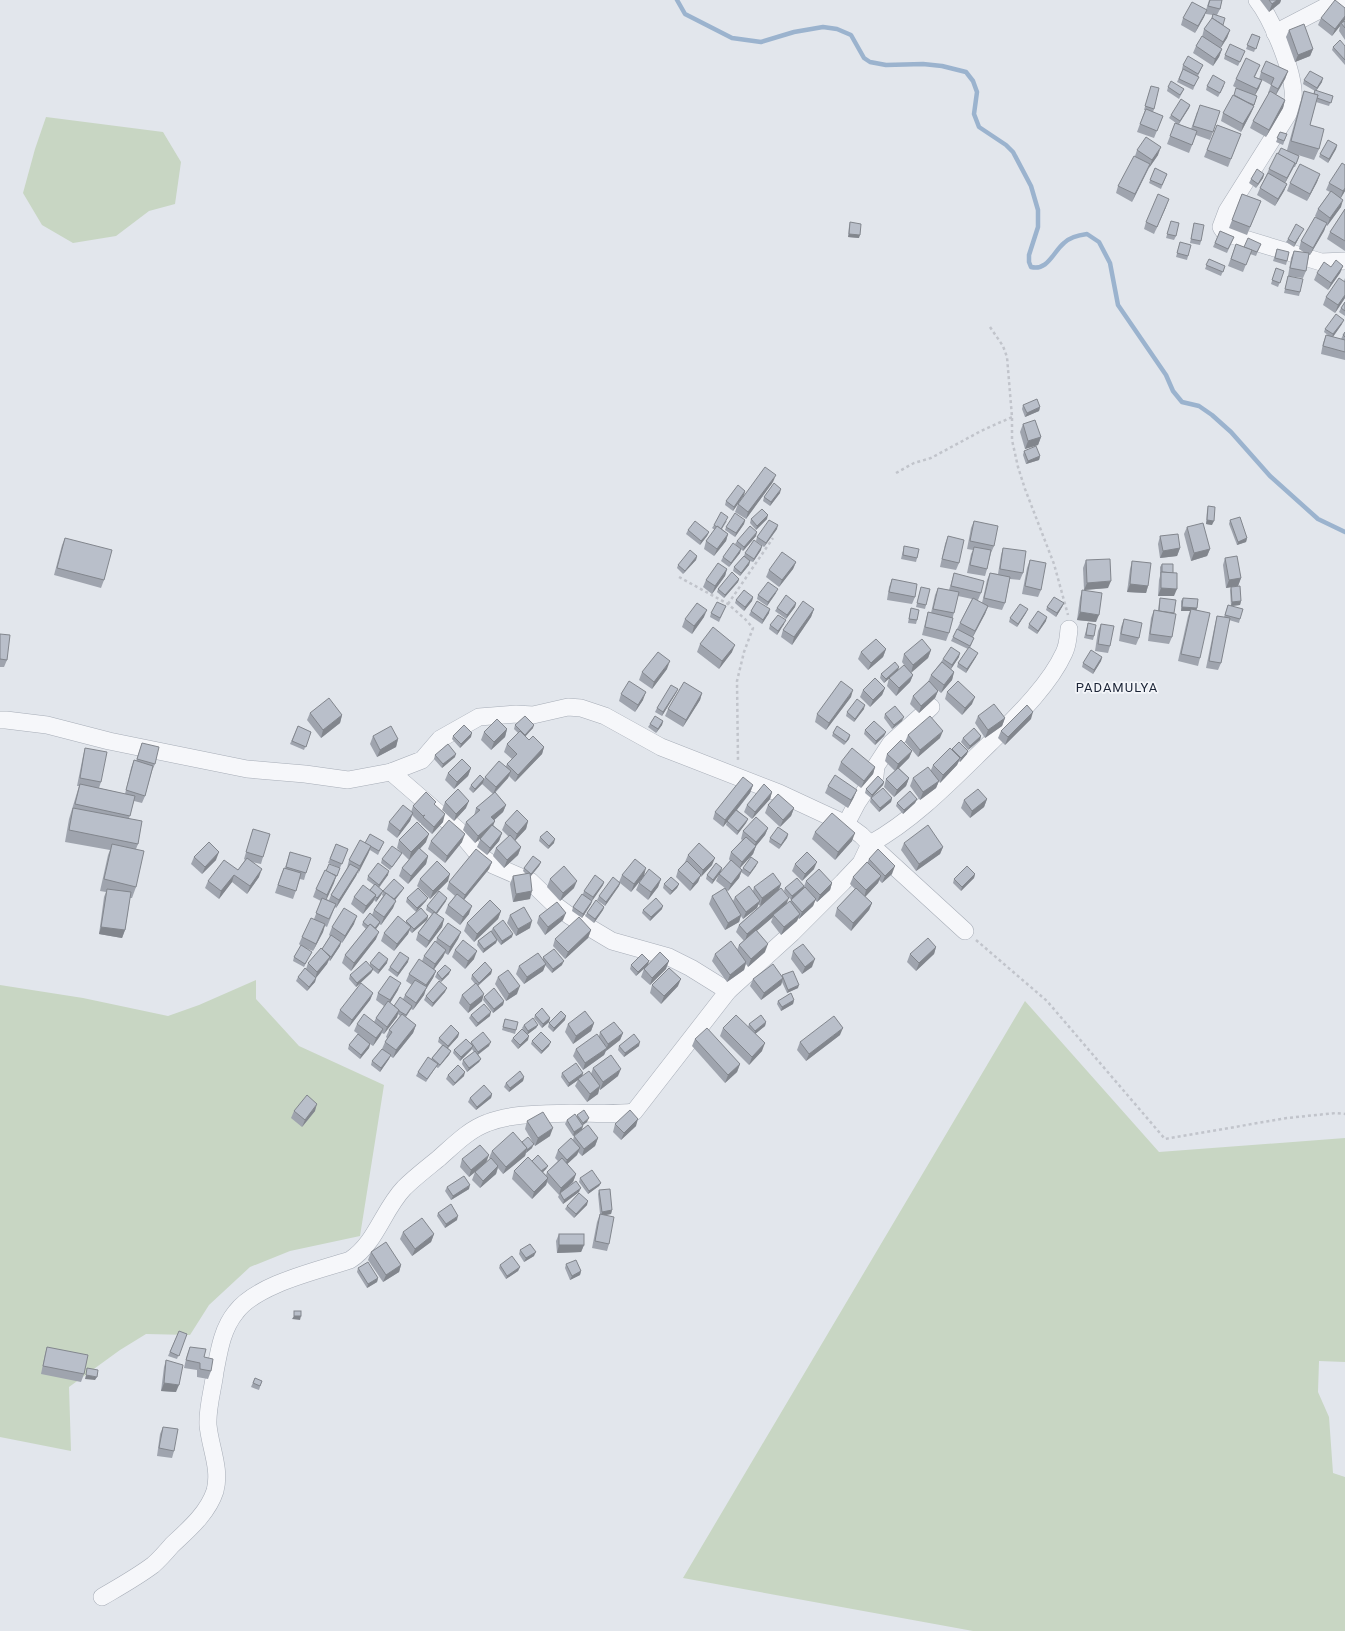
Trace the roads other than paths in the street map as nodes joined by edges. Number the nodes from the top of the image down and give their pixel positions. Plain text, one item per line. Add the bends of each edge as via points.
1 (1257, 0) edge
2 (1345, 1) edge
3 (1275, 33) junction
4 (1345, 261) edge
5 (1069, 629) road end
6 (931, 708) dead end
7 (0, 720) edge
8 (391, 772) junction
9 (846, 824) junction
10 (870, 844) junction
11 (964, 931) road end
12 (728, 991) junction
13 (102, 1597) dead end

1 - 3 street
2 - 3 street via 1325,7
3 - 4 street via 1290,72 1293,94 1291,108 1227,212 1221,227 1225,233 1321,262
5 - 10 street via 1068,642 1059,662 1018,715 955,778 910,817
6 - 9 street via 891,742 876,766 875,776
7 - 8 street via 47,724 109,741 247,769 348,780
8 - 9 street via 422,760 440,739 478,717 533,715 568,707 605,716 661,747 779,793
8 - 12 street via 458,830 478,854 493,865 530,881 570,916 612,941 669,957
9 - 10 street
10 - 11 street
10 - 12 street via 861,863 843,882
12 - 13 street via 634,1112 520,1116 488,1122 475,1128 404,1188 358,1255 273,1286 245,1302 230,1322 219,1349 208,1415 217,1474 211,1501 196,1521 153,1564

